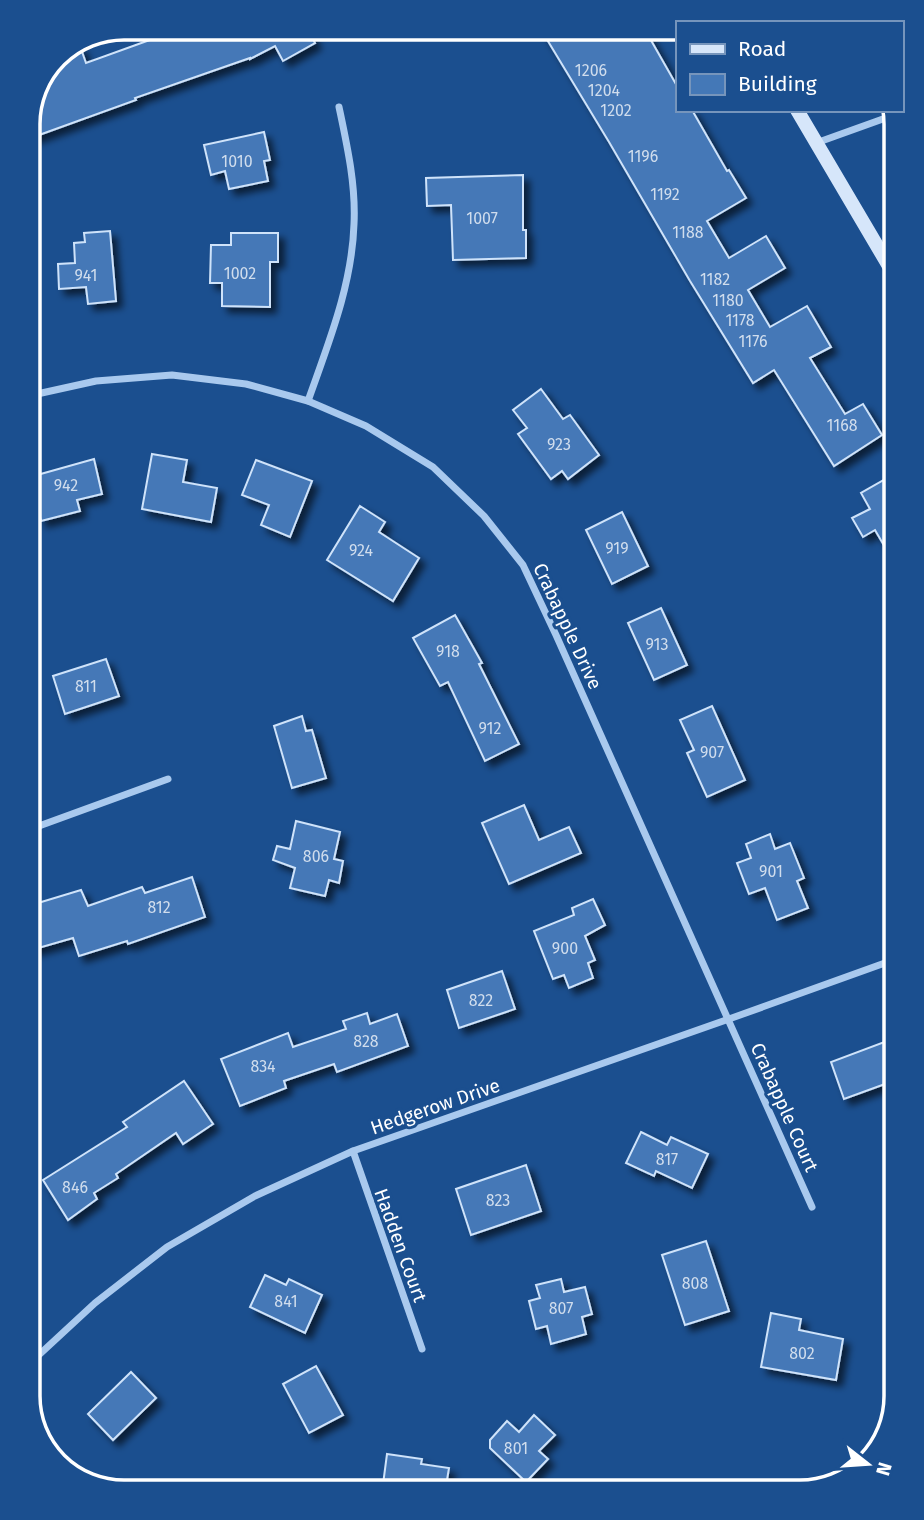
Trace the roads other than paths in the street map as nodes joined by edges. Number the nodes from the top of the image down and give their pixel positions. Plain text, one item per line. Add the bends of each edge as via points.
1 (339, 107) dead end
2 (798, 112) edge
3 (884, 120) edge
4 (817, 143) junction
5 (884, 257) edge
6 (40, 393) edge
7 (308, 401) junction
8 (169, 779) dead end
9 (40, 826) edge
10 (884, 963) edge
11 (729, 1019) junction
12 (353, 1152) junction
13 (812, 1207) dead end
14 (422, 1349) dead end
15 (40, 1354) edge

1 - 7 street via 353,187 354,225 347,280
2 - 4 main road
3 - 4 street
4 - 5 main road
6 - 7 street, Crabapple Drive via 96,381 172,375 246,384
7 - 11 street, Crabapple Drive via 366,426 433,467 484,516 523,565
8 - 9 street
10 - 11 street, Hedgerow Drive
11 - 12 street, Hedgerow Drive
11 - 13 street, Crabapple Court
12 - 14 street, Hadden Court
12 - 15 street, Hedgerow Drive via 255,1196 167,1247 95,1303

